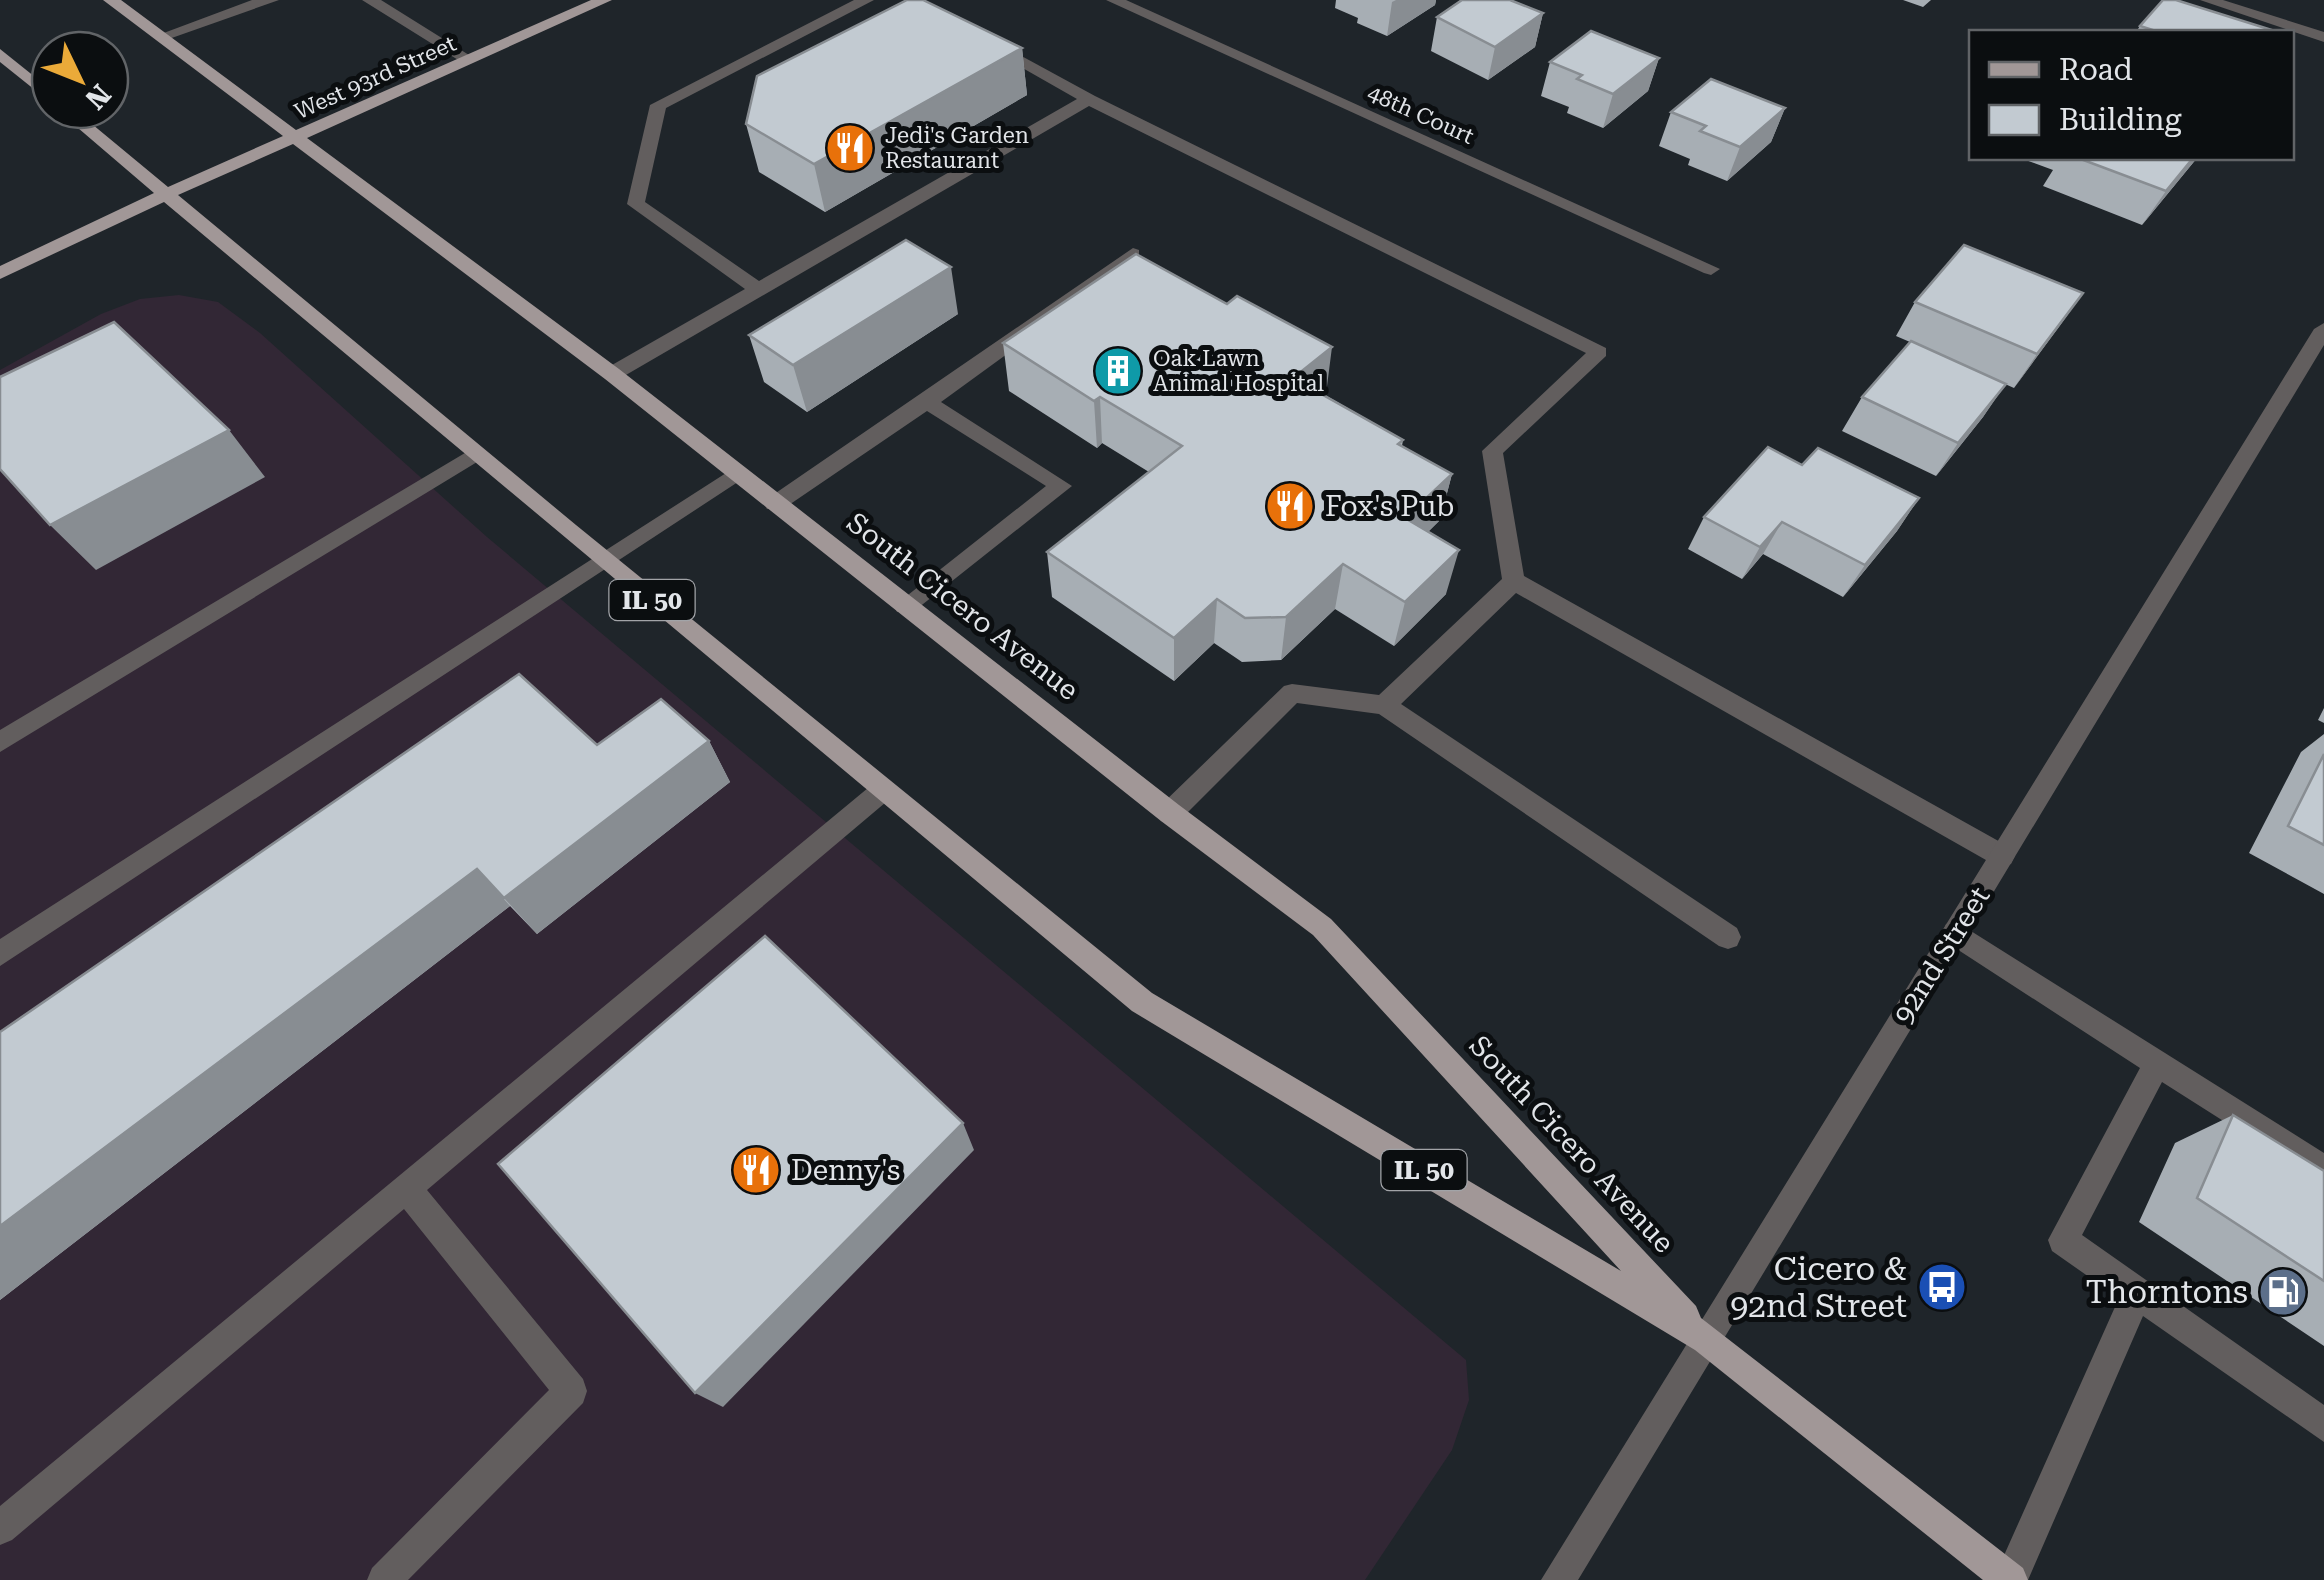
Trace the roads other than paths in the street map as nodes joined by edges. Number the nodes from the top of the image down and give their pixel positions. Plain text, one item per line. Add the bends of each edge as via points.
1 (111, 0) edge
2 (271, 0) edge
3 (370, 0) edge
4 (604, 0) edge
5 (866, 0) edge
6 (1114, 0) edge
7 (2208, 0) edge
8 (161, 36) junction
9 (2324, 37) edge
10 (988, 45) edge
11 (0, 54) edge
12 (468, 60) junction
13 (30, 80) edge
14 (1089, 99) junction
15 (89, 130) edge
16 (297, 136) junction
17 (164, 195) junction
18 (1133, 254) edge
19 (1711, 269) dead end
20 (0, 272) edge
21 (758, 289) junction
22 (2324, 329) edge
23 (612, 374) junction
24 (927, 402) junction
25 (476, 454) junction
26 (737, 473) junction
27 (775, 504) junction
28 (603, 560) junction
29 (1514, 581) junction
30 (905, 606) junction
31 (1384, 706) junction
32 (3, 734) edge
33 (883, 790) junction
34 (1170, 812) junction
35 (2002, 856) junction
36 (1954, 933) junction
37 (1728, 936) dead end
38 (0, 954) edge
39 (2157, 1064) junction
40 (2324, 1170) edge
41 (406, 1189) junction
42 (2137, 1292) junction
43 (1706, 1340) junction
44 (2324, 1425) edge
45 (0, 1528) edge
46 (384, 1580) edge
47 (1558, 1580) edge
48 (2010, 1580) edge

1 - 8 main road, South Cicero Avenue / IL 50
2 - 8 street
3 - 12 street
4 - 12 main road, West 93rd Street
5 - 21 street via 658,105 636,204
6 - 19 street, 48th Court
7 - 9 street
8 - 16 main road, South Cicero Avenue / IL 50
10 - 14 street
11 - 13 main road
12 - 16 main road, West 93rd Street
14 - 21 street
14 - 29 street via 1599,352 1492,451
15 - 17 main road, South Cicero Avenue / IL 50
16 - 17 main road, West 93rd Street
16 - 23 main road, South Cicero Avenue / IL 50
17 - 20 main road, West 93rd Street
17 - 25 main road, South Cicero Avenue / IL 50
18 - 24 street
21 - 23 street
22 - 35 street, 92nd Street
23 - 26 main road, South Cicero Avenue / IL 50
24 - 27 street
24 - 30 street via 1061,486
25 - 28 main road, South Cicero Avenue / IL 50
25 - 32 street
26 - 27 main road, South Cicero Avenue / IL 50
26 - 28 street
27 - 30 main road, South Cicero Avenue / IL 50
28 - 33 main road, South Cicero Avenue / IL 50
28 - 38 street
29 - 31 street
29 - 35 street
30 - 34 main road, South Cicero Avenue / IL 50
31 - 34 street via 1292,693
31 - 37 street
33 - 41 street
33 - 43 main road, South Cicero Avenue / IL 50 via 1142,1002
34 - 43 main road, South Cicero Avenue / IL 50 via 1322,927
35 - 36 street, 92nd Street
36 - 39 street
36 - 43 street, 92nd Street
39 - 40 street
39 - 42 street via 2063,1240
41 - 45 street
41 - 46 street via 571,1392
42 - 44 street
42 - 48 street
43 - 47 street, 92nd Street
43 - 48 main road, South Cicero Avenue / IL 50

